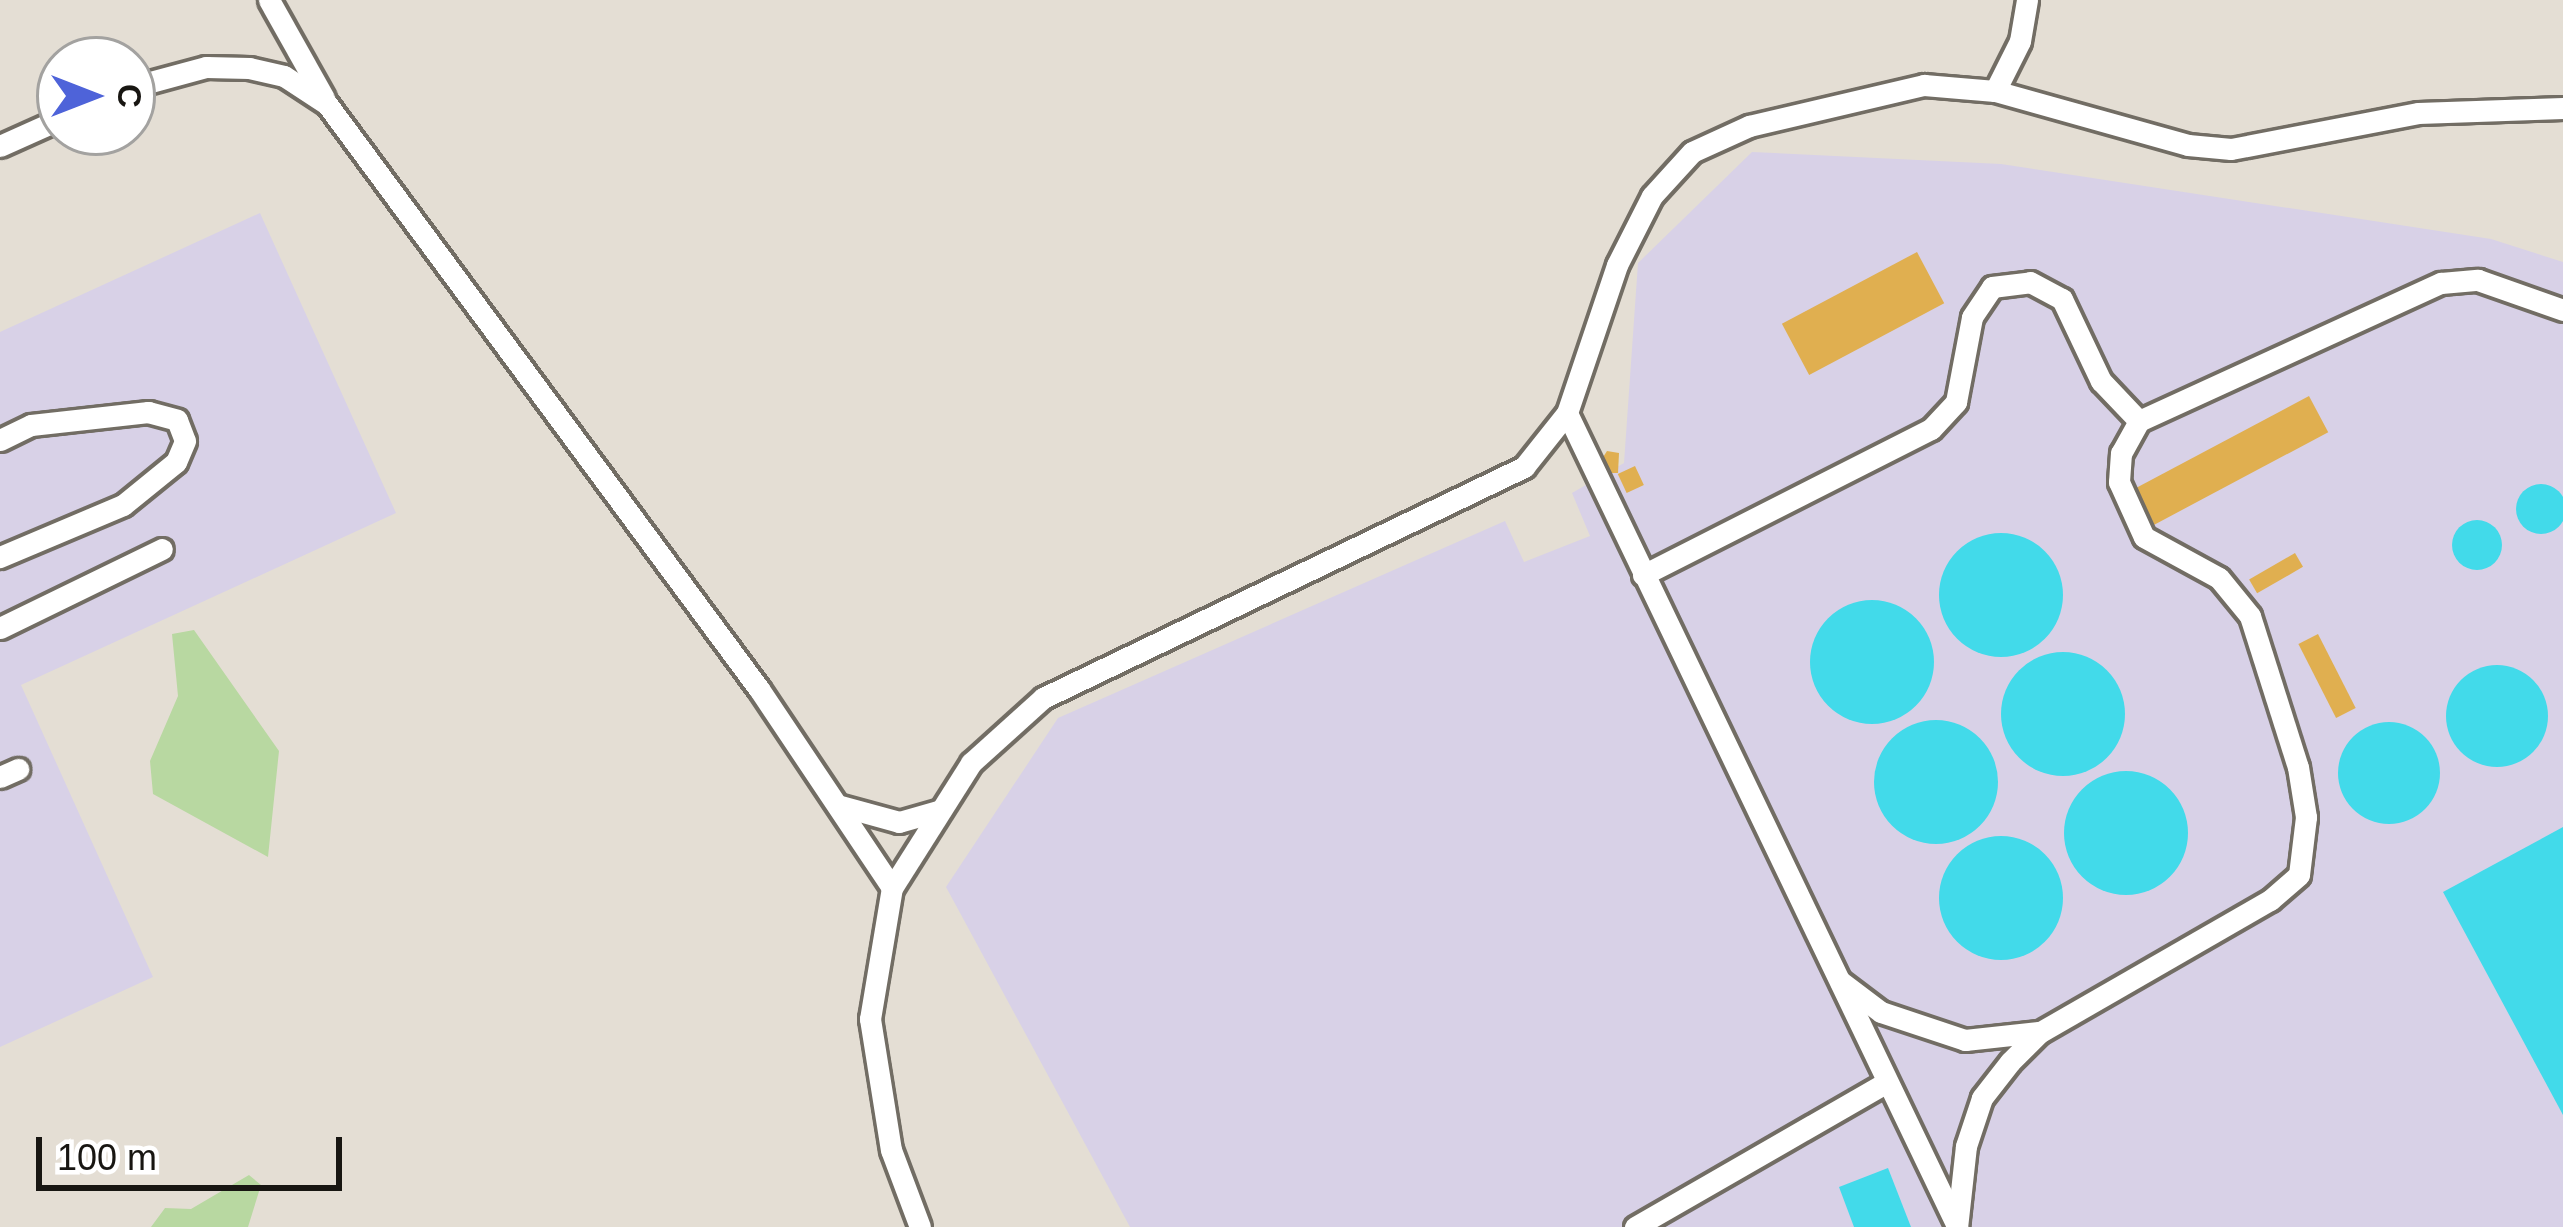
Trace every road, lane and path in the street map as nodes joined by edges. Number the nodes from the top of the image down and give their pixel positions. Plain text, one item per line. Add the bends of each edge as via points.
1 (268, 0) edge
2 (2026, 0) edge
3 (282, 23) junction
4 (249, 68) junction
5 (156, 81) edge
6 (1995, 91) junction
7 (327, 104) junction
8 (2563, 108) edge
9 (36, 130) edge
10 (0, 146) edge
11 (2563, 310) edge
12 (1567, 413) junction
13 (2139, 421) junction
14 (0, 440) edge
15 (162, 549) dead end
16 (0, 556) edge
17 (1643, 575) junction
18 (0, 628) edge
19 (840, 805) junction
20 (938, 811) junction
21 (892, 888) junction
22 (1838, 979) junction
23 (2040, 1032) junction
24 (1887, 1082) junction
25 (920, 1227) edge
26 (1635, 1227) edge
27 (1957, 1227) edge

1 - 3 street
2 - 6 street via 2020,40
3 - 4 street via 280,57
3 - 7 street
4 - 5 street via 206,67
4 - 7 street via 284,76
6 - 8 street via 2188,145 2231,149 2418,113
6 - 12 street via 1882,90 1749,126 1692,152 1652,196 1617,265
7 - 19 street
9 - 10 street
11 - 13 street via 2478,280 2441,283
12 - 17 street
12 - 20 street via 1524,466 1043,698 970,763
13 - 17 street via 2101,381 2062,299 2030,282 1992,286 1972,316 1956,402 1931,429
13 - 23 street via 2121,453 2123,503 2144,537 2238,594 2298,767 2306,856 2300,874 2270,900
14 - 16 street via 31,425 148,412 177,420 185,441 176,462 123,505
15 - 18 street
17 - 22 street
19 - 20 street via 898,822
19 - 21 street
20 - 21 street
21 - 25 street via 870,1019 872,1064 891,1150
22 - 23 street via 1881,1012 1965,1040
22 - 24 street
23 - 27 street via 1982,1098 1966,1146
24 - 26 street
24 - 27 street

